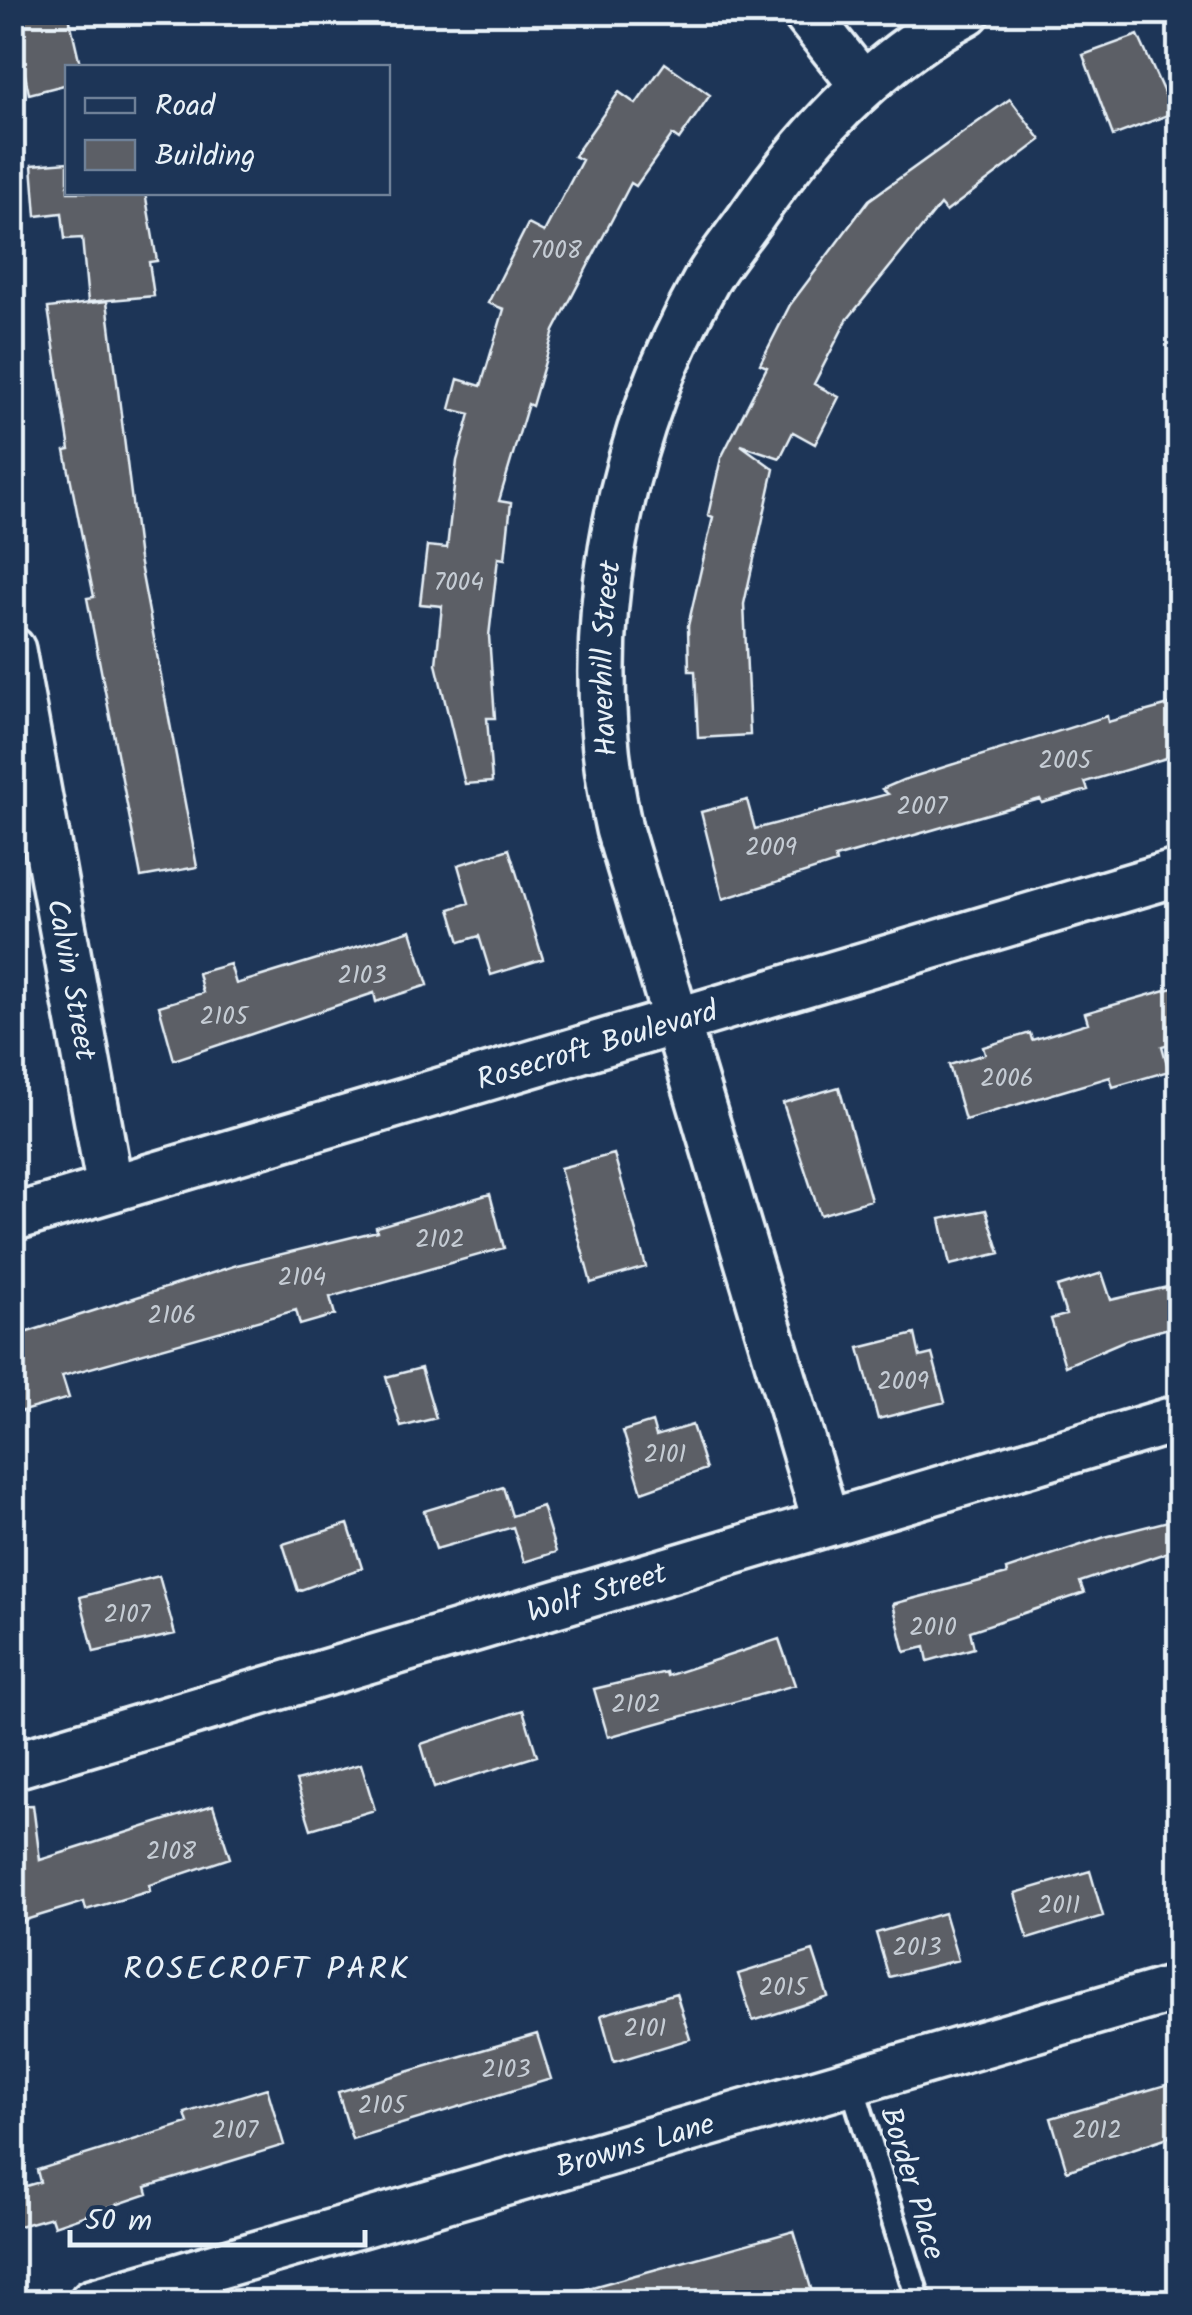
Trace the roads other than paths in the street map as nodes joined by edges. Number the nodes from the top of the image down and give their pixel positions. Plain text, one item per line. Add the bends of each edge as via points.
1 (805, 12) edge
2 (967, 12) edge
3 (862, 84) junction
4 (12, 650) edge
5 (1180, 872) edge
6 (674, 1024) junction
7 (110, 1188) junction
8 (12, 1218) edge
9 (1180, 1418) edge
10 (826, 1522) junction
11 (12, 1766) edge
12 (1180, 1986) edge
13 (850, 2082) junction
14 (92, 2302) edge
15 (918, 2302) edge

1 - 3 street
2 - 3 street, Haverhill Street
3 - 6 street, Haverhill Street via 776,181 708,279 651,398 618,513 602,636 604,742 619,830
4 - 7 street, Calvin Street
5 - 6 street, Rosecroft Boulevard
6 - 7 street, Rosecroft Boulevard
6 - 10 street, Haverhill Street
7 - 8 street, Rosecroft Boulevard
9 - 10 street, Wolf Street
10 - 11 street, Wolf Street
12 - 13 street, Browns Lane
13 - 14 street, Browns Lane
13 - 15 lane, Border Place

